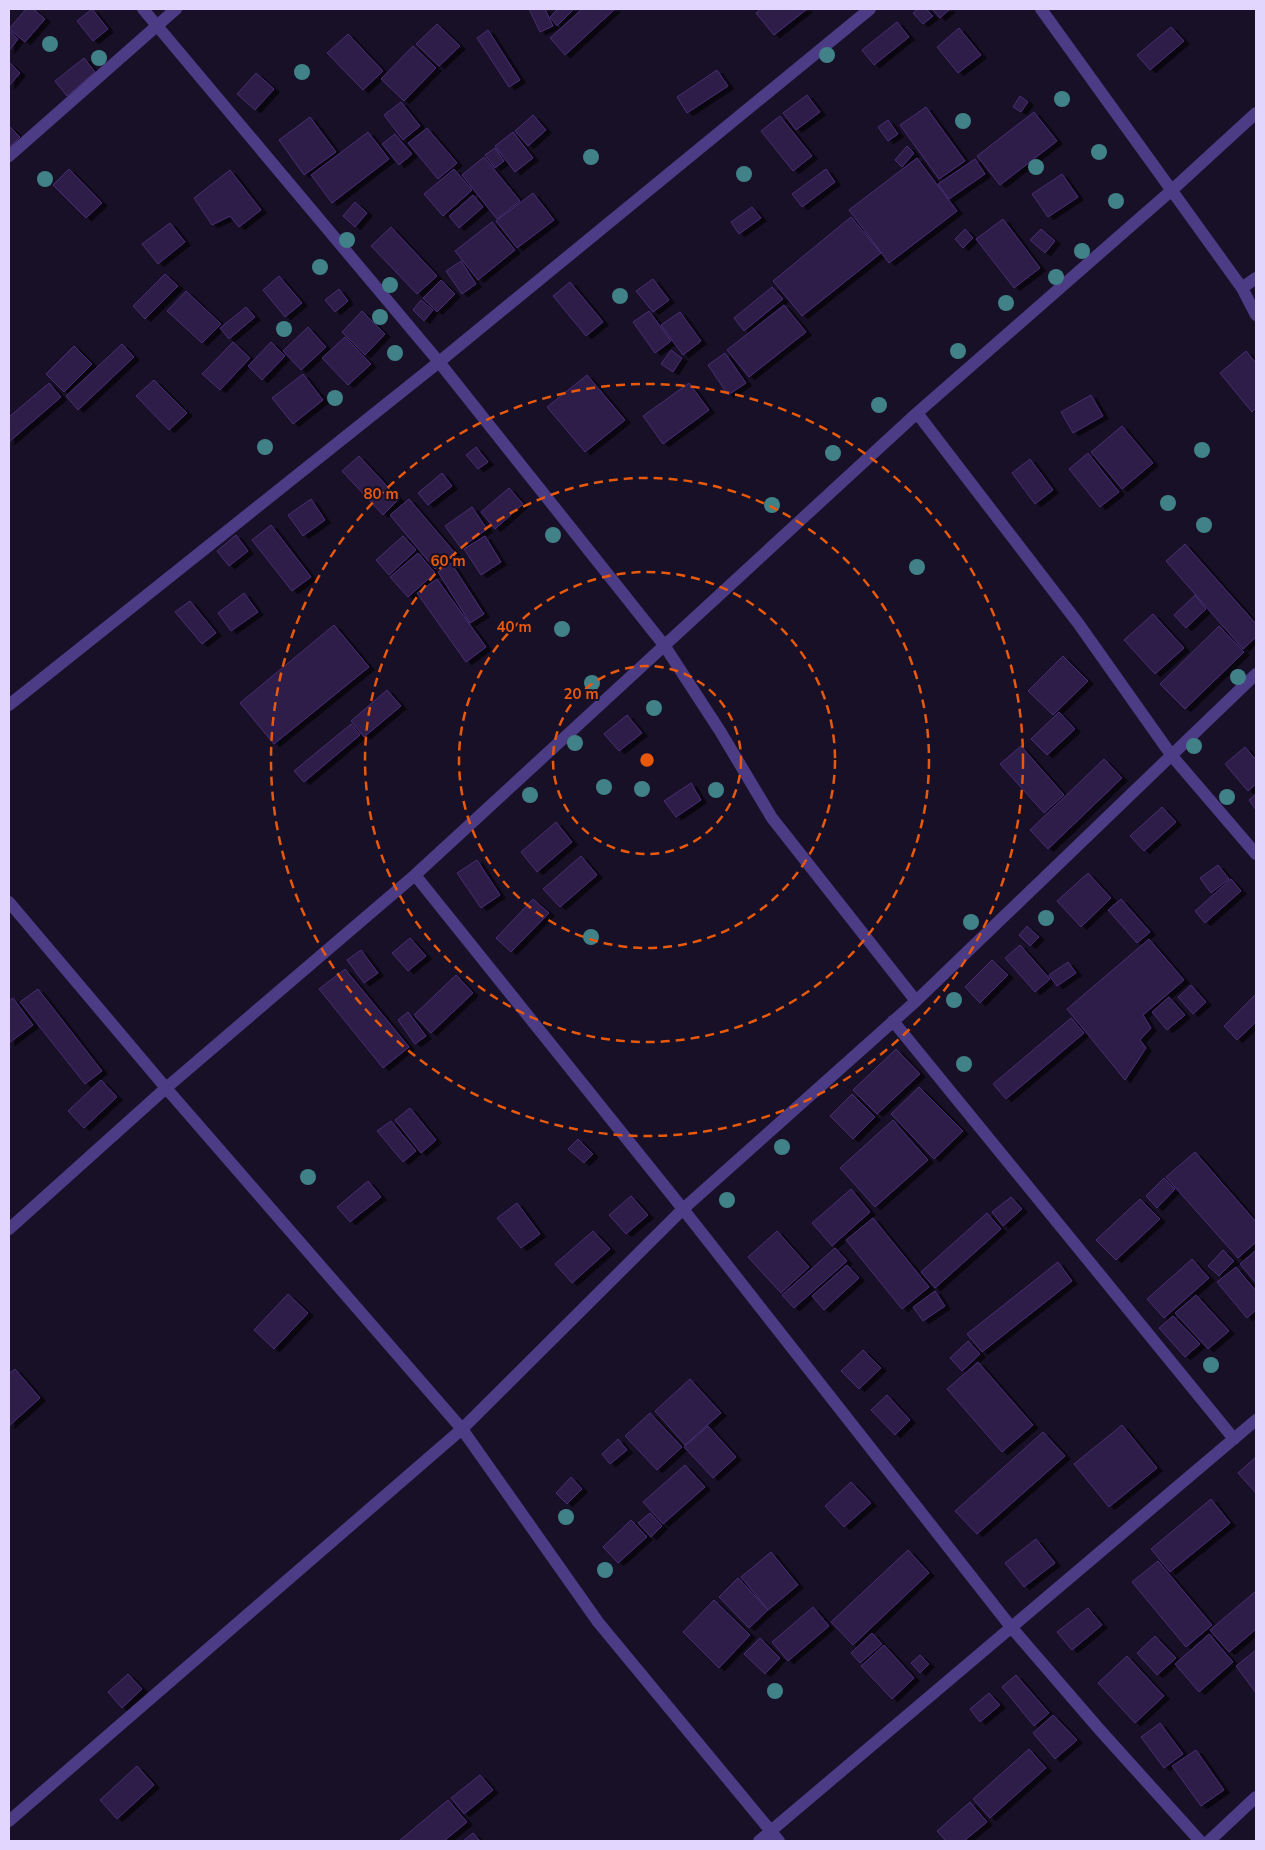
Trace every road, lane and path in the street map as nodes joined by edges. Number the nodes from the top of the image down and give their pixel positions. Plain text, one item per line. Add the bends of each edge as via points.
1 (143, 9) edge
2 (176, 9) edge
3 (870, 9) edge
4 (1041, 9) edge
5 (158, 25) junction
6 (1256, 113) edge
7 (9, 156) edge
8 (1172, 190) junction
9 (1256, 278) edge
10 (1242, 288) junction
11 (1256, 315) edge
12 (439, 362) junction
13 (917, 413) junction
14 (664, 645) junction
15 (1256, 674) edge
16 (9, 705) edge
17 (1172, 756) junction
18 (1256, 854) edge
19 (415, 875) junction
20 (9, 902) edge
21 (916, 1001) junction
22 (893, 1021) junction
23 (166, 1088) junction
24 (683, 1209) junction
25 (9, 1229) edge
26 (1256, 1420) edge
27 (462, 1429) junction
28 (1234, 1439) junction
29 (1011, 1627) junction
30 (1256, 1797) edge
31 (9, 1821) edge
32 (775, 1836) edge
33 (759, 1841) edge
34 (1200, 1841) edge
35 (1208, 1841) edge

1 - 5 street
2 - 5 street
3 - 12 street
4 - 8 street
5 - 7 street
5 - 12 street
6 - 8 street
8 - 10 street
8 - 13 street
9 - 10 street
10 - 11 street
12 - 14 street
12 - 16 street
13 - 14 street
13 - 17 street via 1078,623
14 - 19 street
14 - 21 street via 772,818
15 - 17 street
17 - 18 street
17 - 21 street
19 - 23 street
19 - 24 street
20 - 23 street
21 - 22 street
22 - 24 street
22 - 28 street
23 - 25 street
23 - 27 street
24 - 27 street
24 - 29 street
26 - 28 street
27 - 31 street
27 - 32 street via 598,1622
28 - 29 street
29 - 32 street
29 - 34 street
30 - 35 street
32 - 33 street

